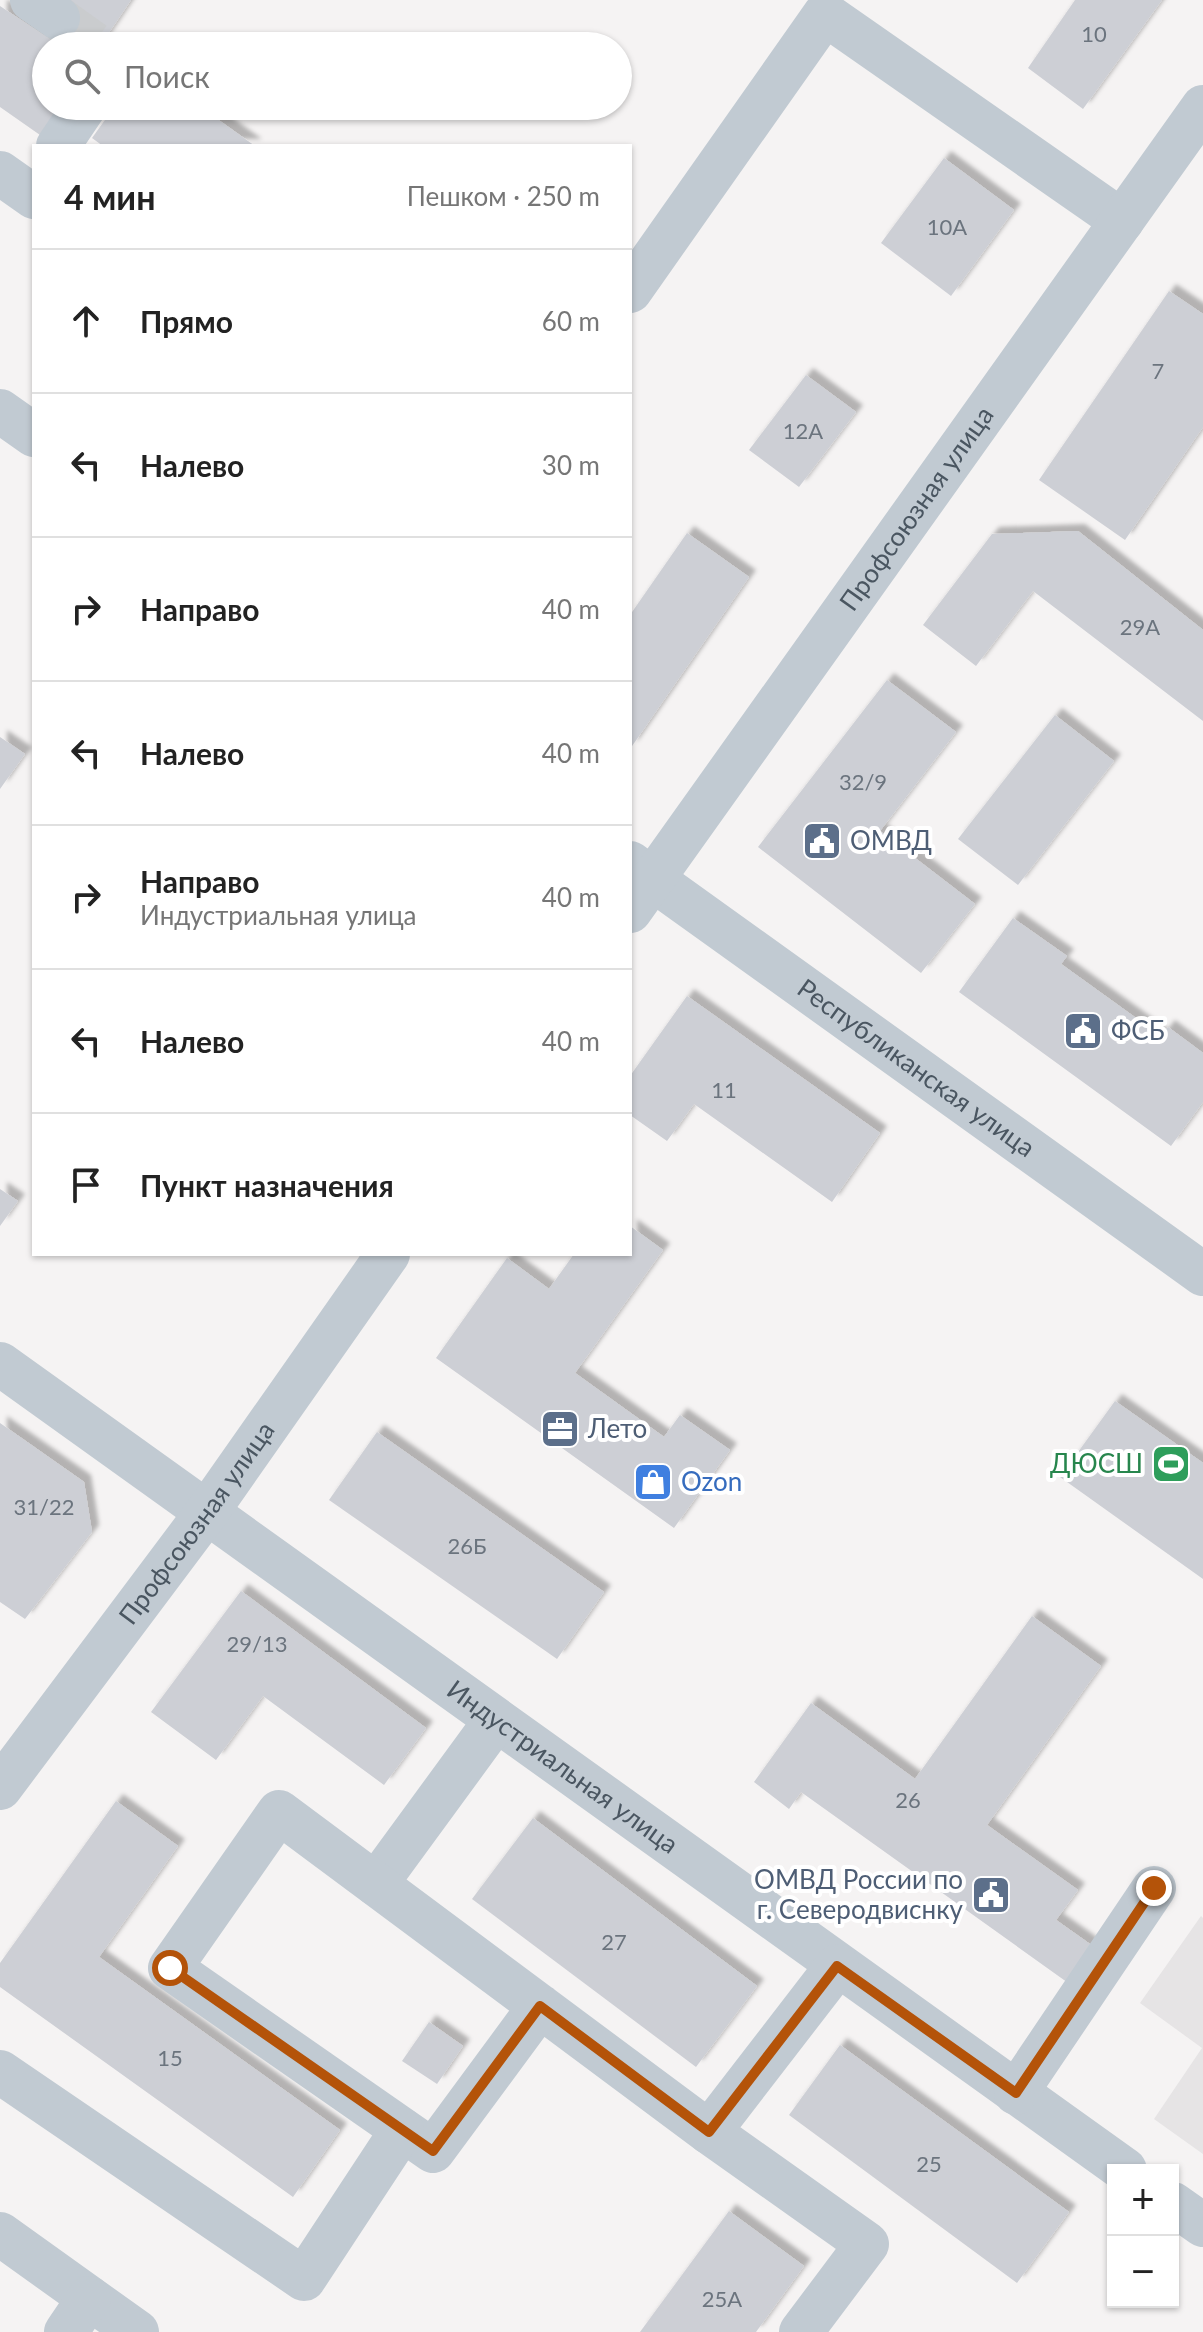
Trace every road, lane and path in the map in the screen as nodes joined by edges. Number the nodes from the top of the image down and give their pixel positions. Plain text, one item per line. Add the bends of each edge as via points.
1 (830, 7) edge
2 (1203, 107) edge
3 (76, 120) edge
4 (59, 144) edge
5 (1122, 221) junction
6 (632, 288) edge
7 (637, 884) edge
8 (387, 1256) edge
9 (1203, 1274) edge
10 (0, 1364) edge
11 (207, 1512) junction
12 (496, 1720) junction
13 (0, 1788) edge
14 (376, 1884) junction
15 (1154, 1888) dead end
16 (837, 1966) junction
17 (540, 2006) junction
18 (0, 2072) edge
19 (1016, 2093) junction
20 (402, 2130) junction
21 (709, 2132) junction
22 (1117, 2164) edge
23 (1179, 2208) edge
24 (1203, 2225) edge
25 (0, 2234) edge
26 (78, 2315) edge
27 (137, 2332) edge
28 (801, 2332) edge

1 - 5 street
1 - 6 street
2 - 5 street, Профсоюзная улица
3 - 4 street
5 - 7 street, Профсоюзная улица
7 - 9 street, Республиканская улица
8 - 11 street, Профсоюзная улица
10 - 11 street, Индустриальная улица
11 - 12 street, Индустриальная улица
11 - 13 street, Профсоюзная улица
12 - 14 street
12 - 16 street, Индустриальная улица
14 - 17 street
14 - 20 street via 279,1812 170,1968
15 - 19 street
16 - 19 street, Индустриальная улица
16 - 21 street
17 - 20 street via 433,2151
17 - 21 street
18 - 20 street via 304,2279
19 - 22 street, Индустриальная улица
21 - 28 street via 867,2244
23 - 24 street
25 - 26 street
26 - 27 street

